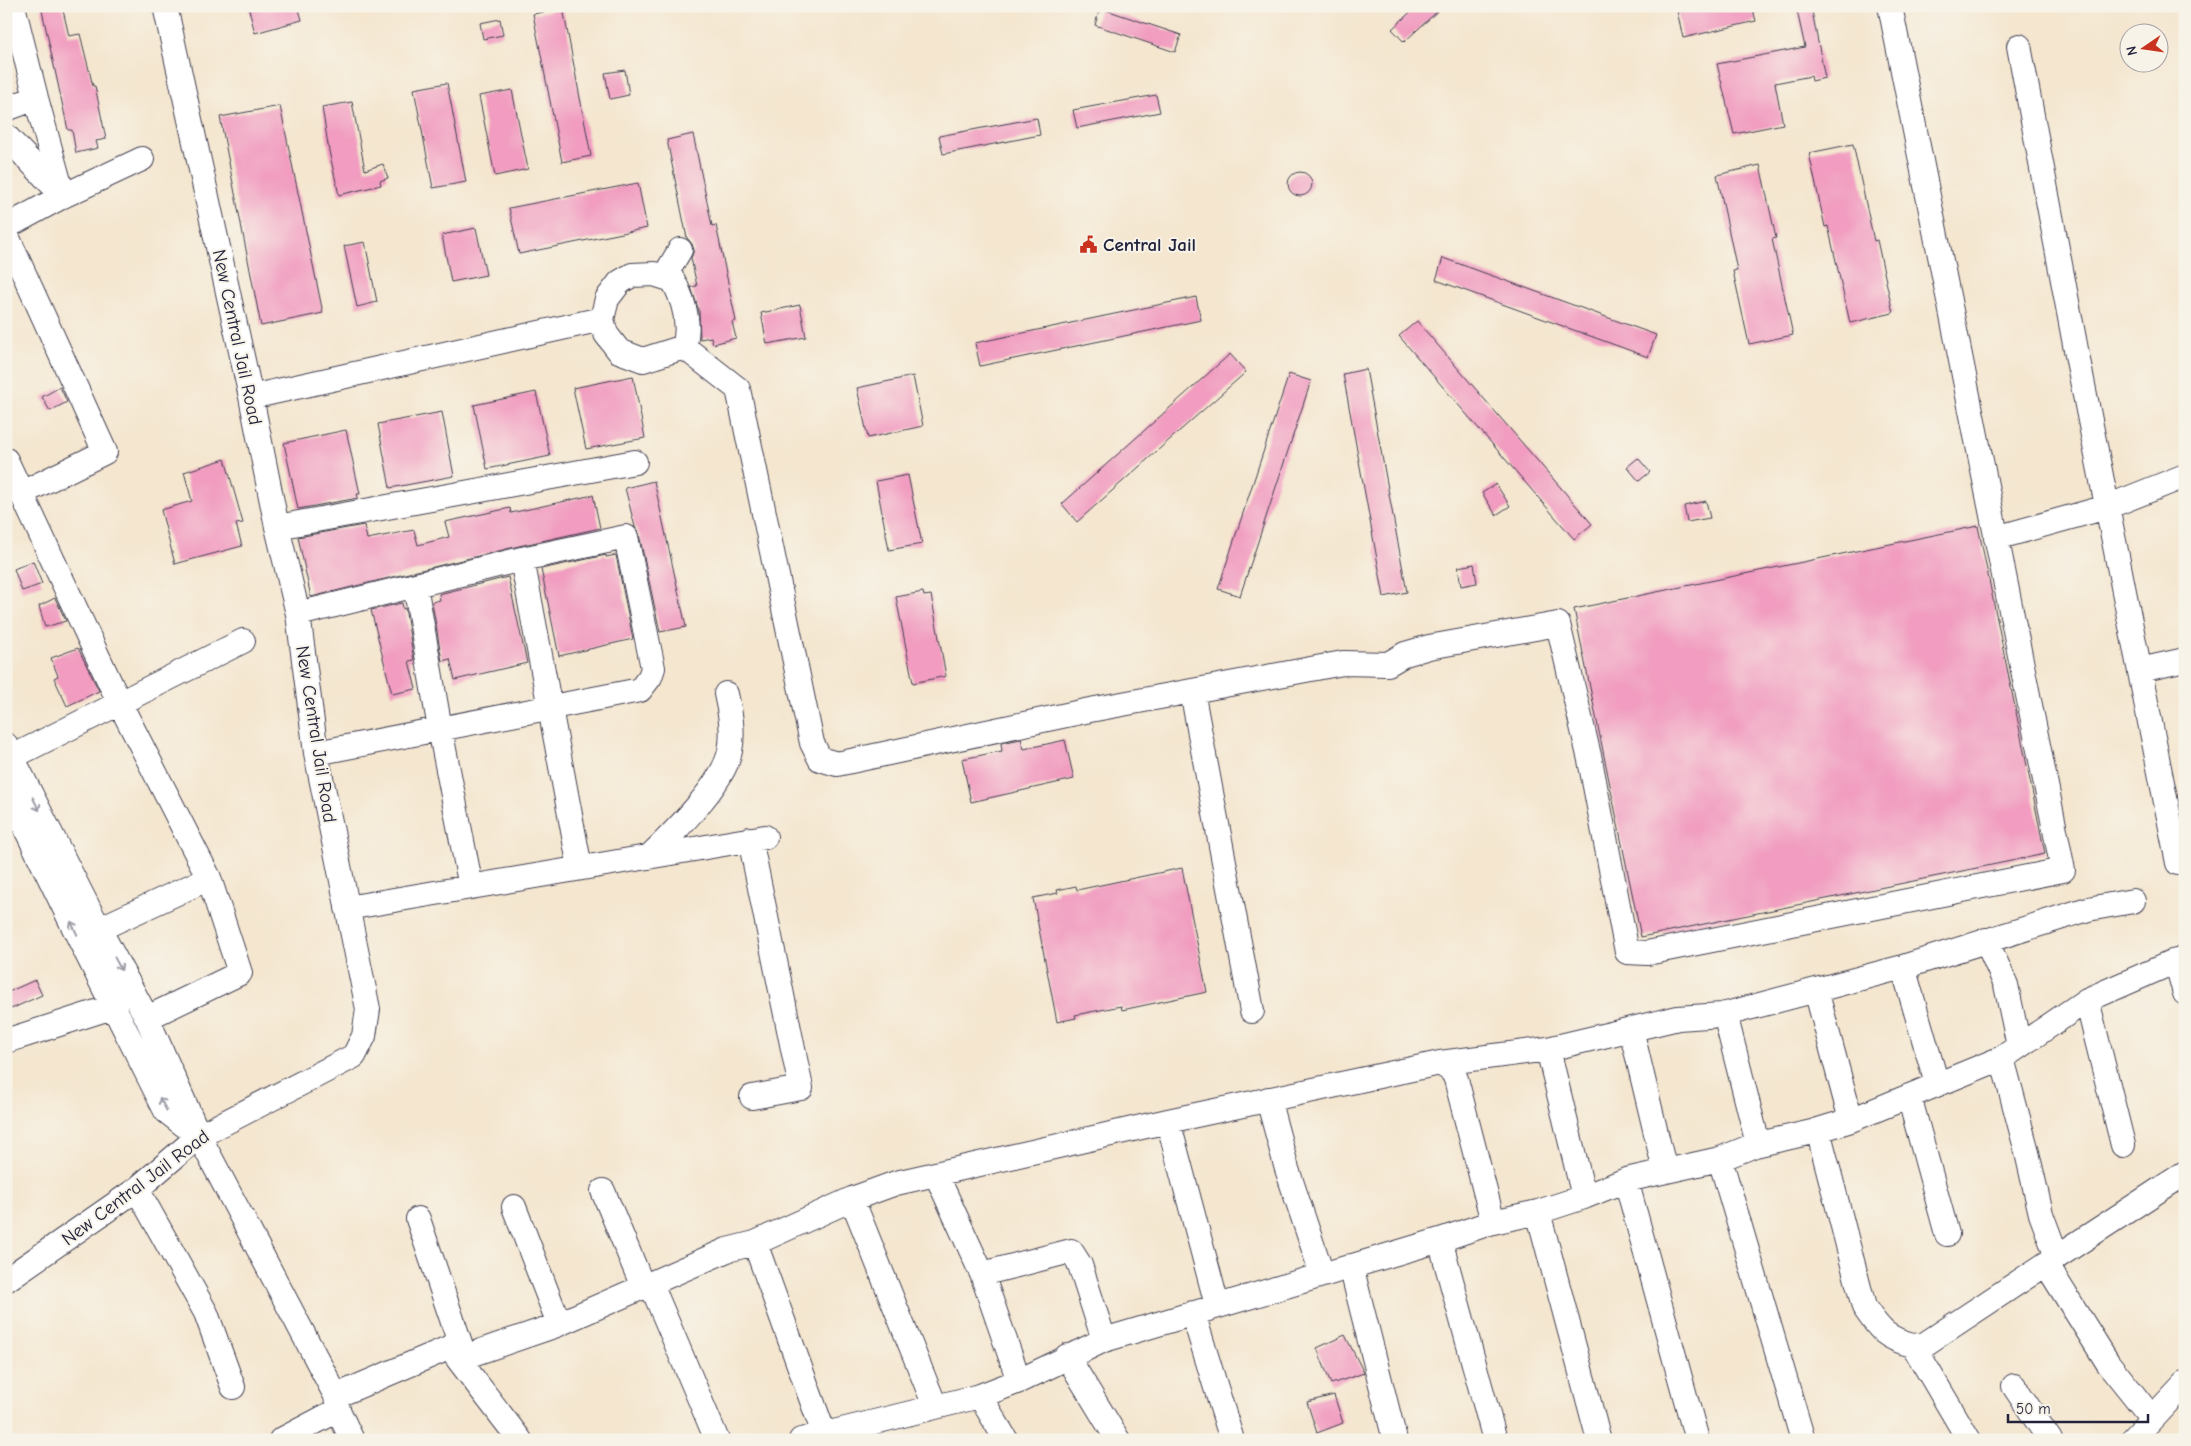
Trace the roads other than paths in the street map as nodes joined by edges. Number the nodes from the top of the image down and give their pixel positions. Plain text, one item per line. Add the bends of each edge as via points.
1 (13, 6) edge
2 (165, 6) edge
3 (1890, 6) edge
4 (2019, 46) dead end
5 (36, 98) junction
6 (6, 109) edge
7 (6, 136) edge
8 (142, 159) dead end
9 (63, 196) junction
10 (6, 227) edge
11 (6, 234) edge
12 (680, 250) dead end
13 (664, 277) junction
14 (602, 319) junction
15 (684, 347) junction
16 (251, 397) junction
17 (6, 460) edge
18 (635, 462) dead end
19 (2185, 476) edge
20 (22, 494) junction
21 (2107, 507) junction
22 (277, 527) junction
23 (1996, 538) junction
24 (522, 559) junction
25 (414, 585) junction
26 (298, 614) junction
27 (242, 641) dead end
28 (2185, 660) edge
29 (2140, 670) junction
30 (1192, 691) junction
31 (726, 694) dead end
32 (119, 702) junction
33 (549, 708) junction
34 (440, 729) junction
35 (316, 753) junction
36 (10, 770) edge
37 (649, 857) junction
38 (2178, 863) dead end
39 (580, 868) junction
40 (209, 878) junction
41 (471, 887) junction
42 (2132, 900) dead end
43 (347, 908) junction
44 (100, 929) junction
45 (1986, 940) junction
46 (2180, 958) edge
47 (1903, 967) junction
48 (1816, 990) junction
49 (2185, 993) edge
50 (2087, 1000) junction
51 (115, 1006) junction
52 (1252, 1010) dead end
53 (1724, 1014) junction
54 (147, 1018) junction
55 (1631, 1029) junction
56 (6, 1041) edge
57 (1548, 1049) junction
58 (2011, 1052) junction
59 (1440, 1063) junction
60 (1937, 1084) junction
61 (1909, 1096) junction
62 (752, 1097) dead end
63 (1268, 1099) junction
64 (1168, 1120) junction
65 (1851, 1120) junction
66 (1818, 1130) junction
67 (199, 1136) junction
68 (1758, 1144) junction
69 (2123, 1145) dead end
70 (1720, 1158) junction
71 (1666, 1171) junction
72 (2185, 1173) edge
73 (936, 1174) junction
74 (1626, 1180) junction
75 (137, 1189) junction
76 (603, 1191) dead end
77 (1584, 1197) junction
78 (852, 1199) junction
79 (514, 1207) dead end
80 (1538, 1212) junction
81 (418, 1219) dead end
82 (1493, 1222) junction
83 (1947, 1234) dead end
84 (1440, 1240) junction
85 (755, 1244) junction
86 (2052, 1260) junction
87 (1351, 1266) junction
88 (982, 1274) junction
89 (1322, 1274) junction
90 (6, 1280) edge
91 (647, 1286) junction
92 (1217, 1305) junction
93 (1193, 1313) junction
94 (559, 1324) junction
95 (1104, 1340) junction
96 (1916, 1350) junction
97 (459, 1351) junction
98 (1067, 1356) junction
99 (1019, 1381) junction
100 (2014, 1386) dead end
101 (232, 1387) dead end
102 (2183, 1392) edge
103 (980, 1396) junction
104 (337, 1403) junction
105 (935, 1406) junction
106 (2152, 1418) junction
107 (881, 1431) edge
108 (824, 1434) junction
109 (282, 1440) edge
110 (352, 1440) edge
111 (520, 1440) edge
112 (718, 1440) edge
113 (801, 1440) edge
114 (1006, 1440) edge
115 (1118, 1440) edge
116 (1232, 1440) edge
117 (1395, 1440) edge
118 (1495, 1440) edge
119 (1599, 1440) edge
120 (1697, 1440) edge
121 (1803, 1440) edge
122 (1969, 1440) edge
123 (2050, 1440) edge
124 (2132, 1440) edge

1 - 5 street
2 - 16 street, New Central Jail Road
3 - 23 street
4 - 21 street
5 - 6 street
5 - 9 street
7 - 9 street
8 - 9 street
9 - 10 street
11 - 20 street via 105,452
12 - 13 street
13 - 14 street via 654,274 632,276 620,282 607,299
13 - 15 street via 673,280 684,308 688,334
14 - 15 street via 606,334 619,351 644,360
14 - 16 street
15 - 30 street via 738,389 812,743 820,759 837,764
16 - 22 street, New Central Jail Road
17 - 20 street
18 - 22 street
19 - 21 street
20 - 32 street
21 - 23 street
21 - 29 street
22 - 26 street, New Central Jail Road
23 - 30 street via 2062,870 1648,953 1627,952 1590,760 1558,624 1429,647 1405,654 1388,664 1344,663
24 - 25 street
24 - 33 street
24 - 33 street via 626,537 653,668 650,678 640,690
25 - 26 street
25 - 34 street
26 - 35 street, New Central Jail Road
27 - 32 street
28 - 29 street
29 - 38 street
30 - 52 street
31 - 37 street via 732,727 730,752 694,810
32 - 36 street
32 - 40 street
33 - 34 street
33 - 39 street
34 - 35 street
34 - 41 street
35 - 43 street, New Central Jail Road
36 -> 44 street
51 -> 36 street via 81,942
37 - 39 street
37 - 62 street via 758,838 801,1088
39 - 41 street
40 - 44 street
40 - 54 street via 240,973
41 - 43 street
42 - 45 street via 2088,909
43 - 67 street, New Central Jail Road via 368,1009 364,1036 354,1056
44 -> 54 street
45 - 47 street
45 - 58 street via 2006,985
46 - 49 street
46 - 50 street
47 - 48 street
47 - 60 street
48 - 53 street
48 - 65 street
50 - 58 street
50 - 69 street
51 - 56 street
67 -> 51 street via 166,1111
53 - 55 street via 1678,1018
53 - 68 street
54 - 67 street
55 - 57 street
55 - 71 street
57 - 59 street
57 - 77 street
58 - 60 street
58 - 86 street via 2026,1148
59 - 63 street
59 - 82 street via 1452,1070 1456,1079
60 - 61 street
61 - 65 street
61 - 83 street
63 - 64 street
63 - 89 street
64 - 73 street
64 - 92 street
65 - 66 street
66 - 68 street
66 - 96 street via 1864,1307 1878,1328 1894,1340 1913,1345
67 - 75 street, New Central Jail Road
67 - 104 street
68 - 70 street
70 - 71 street
70 - 121 street
71 - 74 street
72 - 86 street
73 - 78 street via 896,1183
73 - 88 street
74 - 77 street
74 - 120 street
75 - 90 street, New Central Jail Road
75 - 101 street via 206,1313
76 - 91 street
77 - 80 street
78 - 85 street
78 - 105 street
79 - 94 street
80 - 82 street
80 - 119 street
81 - 97 street
82 - 84 street
84 - 87 street
84 - 118 street
85 - 91 street via 728,1250
85 - 108 street
86 - 96 street
86 - 106 street via 2108,1363
87 - 89 street
87 - 117 street
88 - 95 street via 1071,1251 1080,1265
88 - 99 street
89 - 92 street
91 - 94 street
91 - 112 street
92 - 93 street
93 - 95 street
93 - 116 street
94 - 97 street
95 - 98 street
96 - 122 street
97 - 104 street
97 - 111 street
98 - 99 street
98 - 115 street
99 - 103 street
100 - 123 street
102 - 106 street
103 - 105 street
103 - 114 street
104 - 109 street
104 - 110 street
105 - 107 street
106 - 124 street
107 - 108 street
108 - 113 street

